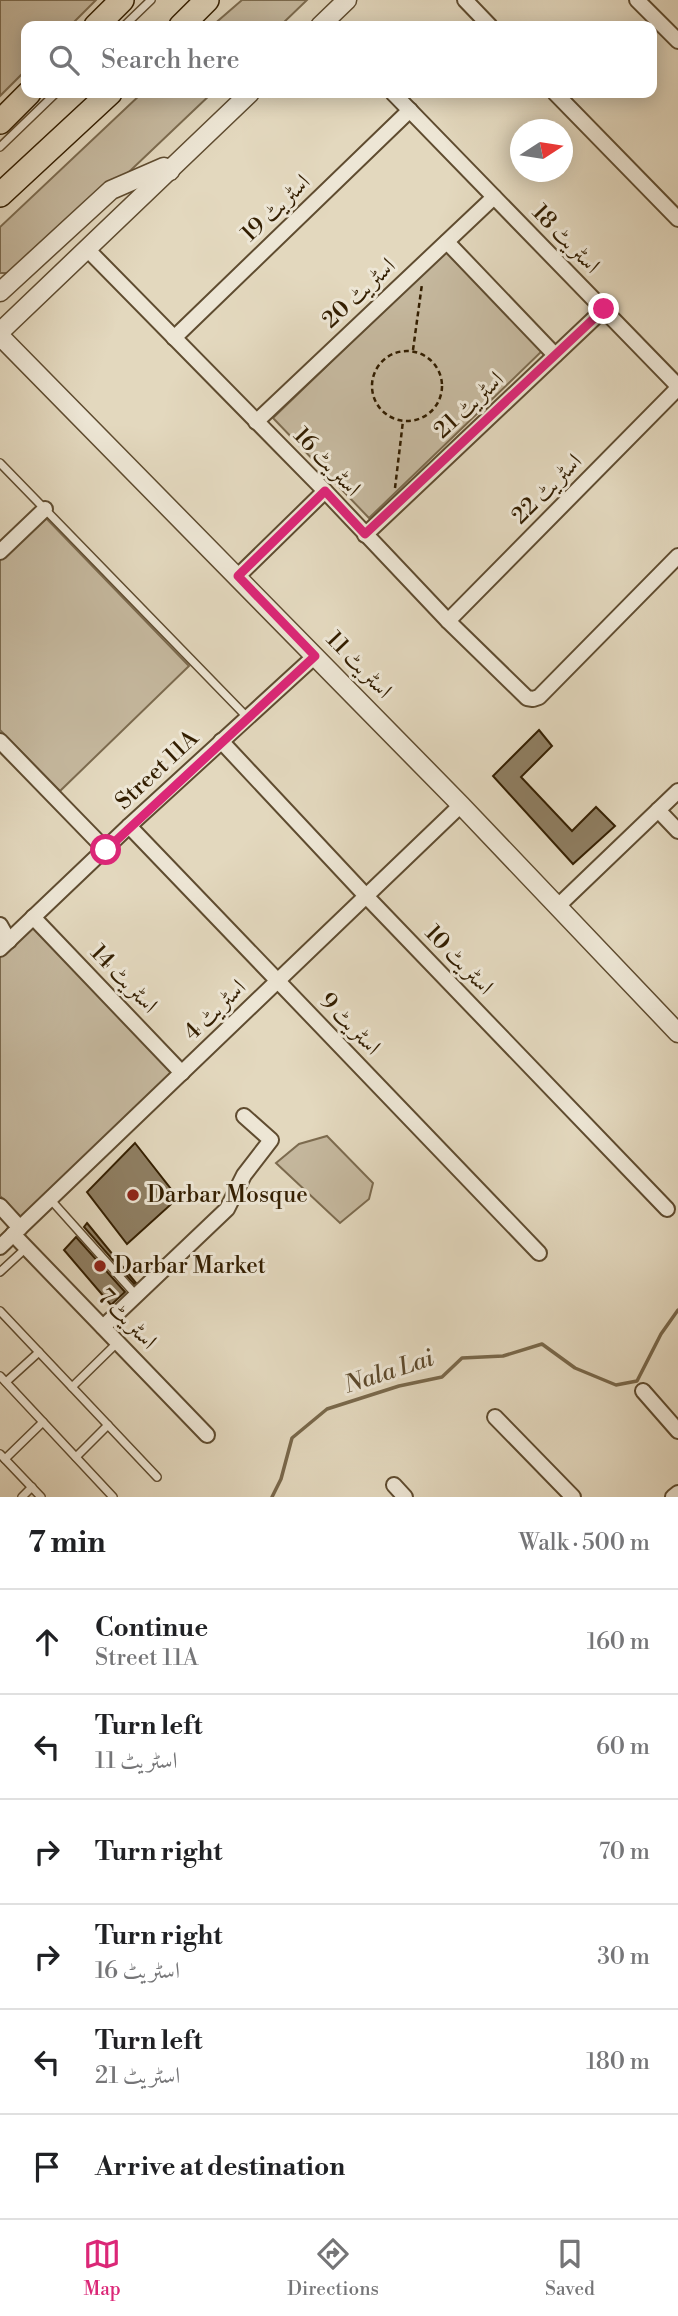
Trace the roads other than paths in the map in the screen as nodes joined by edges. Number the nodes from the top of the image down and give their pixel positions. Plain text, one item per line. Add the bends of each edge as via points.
1 (122, 0) edge
2 (151, 0) edge
3 (213, 0) edge
4 (347, 0) edge
5 (465, 0) edge
6 (637, 0) edge
7 (193, 14) edge
8 (101, 21) edge
9 (129, 21) edge
10 (328, 21) edge
11 (485, 21) edge
12 (678, 41) edge
13 (24, 98) edge
14 (51, 98) edge
15 (105, 98) edge
16 (245, 98) edge
17 (398, 98) edge
18 (560, 98) edge
19 (410, 110) junction
20 (0, 121) edge
21 (0, 147) edge
22 (170, 171) junction
23 (0, 195) edge
24 (494, 197) junction
25 (678, 219) edge
26 (447, 242) junction
27 (87, 249) junction
28 (0, 292) edge
29 (604, 309) junction
30 (0, 334) edge
31 (174, 338) junction
32 (555, 355) junction
33 (678, 387) edge
34 (256, 422) junction
35 (0, 463) edge
36 (325, 491) junction
37 (45, 509) junction
38 (365, 534) junction
39 (0, 552) edge
40 (678, 556) edge
41 (238, 576) junction
42 (448, 621) junction
43 (315, 656) junction
44 (247, 717) junction
45 (0, 741) edge
46 (221, 741) junction
47 (678, 791) edge
48 (461, 805) junction
49 (658, 810) junction
50 (130, 826) junction
51 (678, 831) edge
52 (106, 850) junction
53 (367, 897) junction
54 (558, 906) junction
55 (33, 918) junction
56 (0, 925) edge
57 (4, 945) edge
58 (276, 981) junction
59 (678, 1033) edge
60 (182, 1073) junction
61 (244, 1116) dead end
62 (50, 1199) junction
63 (0, 1206) edge
64 (667, 1209) dead end
65 (17, 1231) junction
66 (0, 1247) edge
67 (26, 1247) junction
68 (539, 1253) dead end
69 (0, 1272) edge
70 (137, 1295) junction
71 (0, 1311) edge
72 (103, 1327) junction
73 (118, 1342) junction
74 (39, 1352) junction
75 (3, 1379) edge
76 (72, 1387) junction
77 (643, 1391) dead end
78 (495, 1417) dead end
79 (43, 1422) junction
80 (108, 1425) junction
81 (678, 1431) edge
82 (207, 1435) dead end
83 (3, 1456) edge
84 (76, 1457) junction
85 (157, 1477) dead end
86 (394, 1485) dead end
87 (32, 1488) junction
88 (678, 1493) edge
89 (22, 1497) edge
90 (41, 1497) edge
91 (113, 1497) edge
92 (405, 1497) edge
93 (573, 1497) edge
94 (673, 1497) edge

1 - 8 main road
2 - 9 lane
3 - 7 main road
4 - 10 street
5 - 11 street
6 - 12 street
13 - 20 main road
14 - 21 lane
15 - 23 main road
16 - 22 street
17 - 19 street, اسٹریٹ 18
18 - 25 street
19 - 24 street, اسٹریٹ 18
19 - 31 street, اسٹریٹ 19
22 - 27 street
22 - 28 street via 162,167 111,190
24 - 26 street, اسٹریٹ 20
24 - 29 street, اسٹریٹ 18
26 - 32 street
26 - 34 street, اسٹریٹ 20
27 - 30 street
27 - 31 street, اسٹریٹ 16
29 - 32 street, اسٹریٹ 21
29 - 33 street, اسٹریٹ 18
30 - 41 street, اسٹریٹ 11
31 - 34 street, اسٹریٹ 16
32 - 38 street, اسٹریٹ 21
33 - 42 street, اسٹریٹ 22
34 - 36 street, اسٹریٹ 16
35 - 37 lane
36 - 38 street, اسٹریٹ 16
36 - 41 street
37 - 39 street
37 - 44 lane
38 - 42 street, اسٹریٹ 16
40 - 42 street, اسٹریٹ 16 via 533,699
41 - 43 street, اسٹریٹ 11
43 - 44 street, Street 11A
43 - 48 street, اسٹریٹ 11
44 - 46 street, Street 11A
45 - 52 street
46 - 50 street, Street 11A
46 - 53 street, اسٹریٹ 10
47 - 49 street
48 - 53 street, اسٹریٹ 4
48 - 54 street, اسٹریٹ 11
49 - 51 street
49 - 54 street
50 - 52 street, Street 11A
50 - 58 street, اسٹریٹ 9
52 - 55 street, Street 11A
53 - 58 street, اسٹریٹ 4
53 - 64 street, اسٹریٹ 10
54 - 59 street, اسٹریٹ 11
55 - 57 street, Street 11A
55 - 60 street, اسٹریٹ 14
56 - 57 street
58 - 60 street, اسٹریٹ 4
58 - 68 street, اسٹریٹ 9
60 - 62 street, اسٹریٹ 4
61 - 70 street via 271,1140 244,1175 227,1209
62 - 65 street, اسٹریٹ 4
62 - 70 lane
63 - 65 street, اسٹریٹ 7
65 - 66 street, اسٹریٹ 4
65 - 67 street, اسٹریٹ 7
67 - 69 lane
67 - 72 street, اسٹریٹ 7
70 - 72 street
71 - 74 lane
72 - 73 street, اسٹریٹ 7
73 - 76 lane
73 - 82 street, اسٹریٹ 7
74 - 75 lane
74 - 76 lane
75 - 79 lane
76 - 80 lane
77 - 81 street
78 - 93 street
79 - 83 lane
79 - 84 lane
80 - 84 lane
80 - 85 lane
83 - 87 lane
84 - 91 lane
86 - 92 street
87 - 89 lane
87 - 90 lane
88 - 94 street

